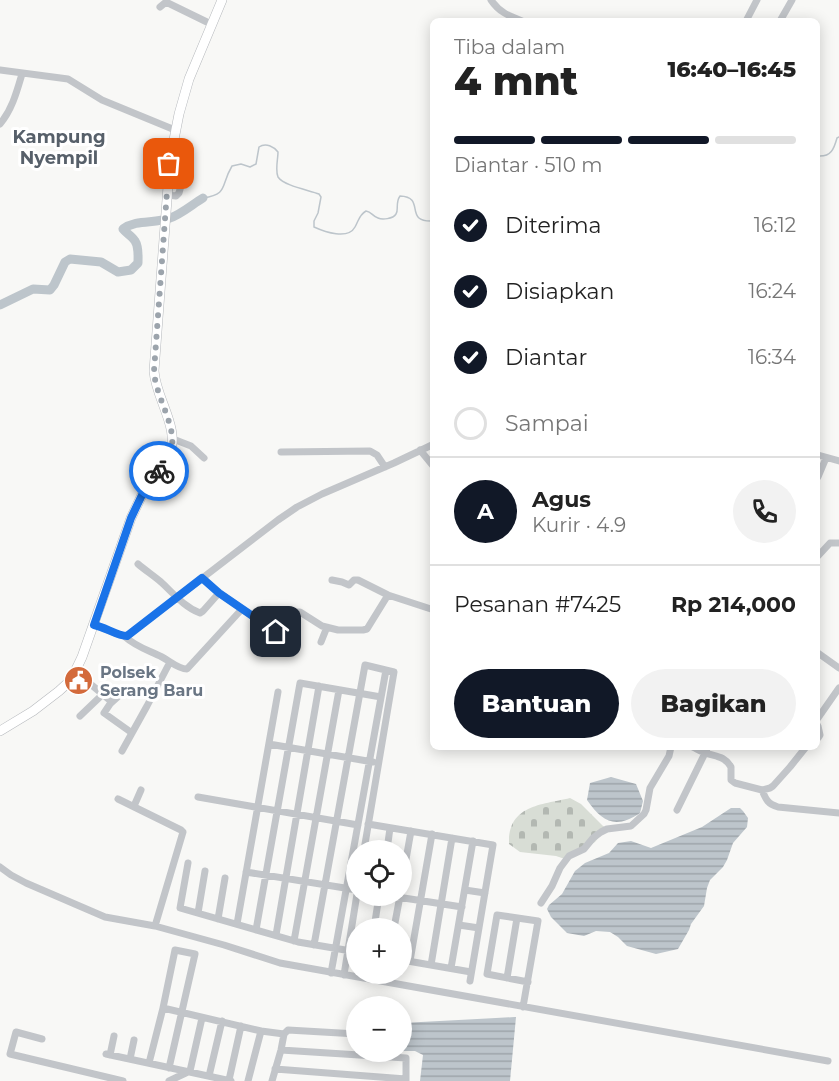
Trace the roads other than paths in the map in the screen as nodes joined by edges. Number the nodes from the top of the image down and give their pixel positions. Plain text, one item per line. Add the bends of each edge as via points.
1 (222, 0) edge
2 (491, 0) edge
3 (758, 0) edge
4 (792, 0) edge
5 (160, 7) dead end
6 (514, 18) edge
7 (748, 18) edge
8 (782, 18) edge
9 (211, 24) junction
10 (0, 70) edge
11 (22, 74) junction
12 (0, 124) edge
13 (176, 130) junction
14 (183, 178) dead end
15 (167, 195) junction
16 (173, 439) junction
17 (430, 446) edge
18 (420, 450) junction
19 (281, 452) dead end
20 (820, 456) edge
21 (204, 458) dead end
22 (826, 458) junction
23 (839, 461) edge
24 (430, 462) edge
25 (385, 467) junction
26 (820, 472) edge
27 (839, 543) edge
28 (820, 554) edge
29 (138, 564) dead end
30 (202, 578) junction
31 (332, 580) dead end
32 (219, 593) junction
33 (388, 594) junction
34 (177, 597) junction
35 (242, 609) junction
36 (430, 609) edge
37 (94, 625) junction
38 (327, 627) junction
39 (279, 634) junction
40 (124, 636) junction
41 (286, 639) dead end
42 (321, 642) dead end
43 (820, 654) edge
44 (170, 662) junction
45 (839, 668) edge
46 (386, 670) junction
47 (76, 672) junction
48 (320, 686) junction
49 (839, 688) edge
50 (339, 690) junction
51 (278, 692) dead end
52 (360, 693) junction
53 (102, 694) junction
54 (121, 694) dead end
55 (381, 697) junction
56 (112, 702) junction
57 (820, 715) edge
58 (80, 716) dead end
59 (0, 731) edge
60 (132, 733) junction
61 (269, 744) junction
62 (289, 747) junction
63 (670, 750) edge
64 (706, 750) edge
65 (803, 750) edge
66 (122, 751) dead end
67 (308, 751) junction
68 (328, 754) junction
69 (348, 758) junction
70 (370, 762) junction
71 (378, 763) junction
72 (141, 790) dead end
73 (762, 790) junction
74 (198, 796) dead end
75 (118, 799) dead end
76 (134, 806) junction
77 (258, 807) junction
78 (277, 810) junction
79 (677, 810) dead end
80 (839, 813) edge
81 (297, 814) junction
82 (316, 817) junction
83 (337, 821) junction
84 (368, 824) junction
85 (358, 825) junction
86 (390, 828) junction
87 (411, 831) junction
88 (432, 834) junction
89 (452, 838) junction
90 (355, 840) edge
91 (366, 840) edge
92 (388, 840) edge
93 (409, 840) edge
94 (473, 841) junction
95 (188, 863) dead end
96 (0, 867) edge
97 (205, 871) dead end
98 (246, 872) junction
99 (266, 875) junction
100 (225, 878) dead end
101 (286, 878) junction
102 (305, 881) junction
103 (325, 885) junction
104 (346, 888) edge
105 (465, 890) junction
106 (346, 893) edge
107 (485, 893) junction
108 (412, 899) edge
109 (420, 900) junction
110 (540, 903) dead end
111 (441, 904) junction
112 (462, 907) junction
113 (198, 913) junction
114 (517, 918) junction
115 (218, 919) junction
116 (237, 924) junction
117 (459, 925) junction
118 (155, 926) junction
119 (479, 928) junction
120 (256, 930) junction
121 (412, 934) edge
122 (276, 935) junction
123 (294, 941) junction
124 (314, 945) junction
125 (336, 948) junction
126 (346, 950) edge
127 (412, 961) edge
128 (346, 962) edge
129 (431, 965) junction
130 (451, 968) junction
131 (471, 972) junction
132 (331, 973) junction
133 (344, 975) junction
134 (507, 978) junction
135 (470, 981) dead end
136 (528, 982) junction
137 (523, 1007) junction
138 (163, 1008) junction
139 (182, 1012) junction
140 (202, 1018) junction
141 (222, 1021) junction
142 (241, 1026) junction
143 (261, 1031) junction
144 (346, 1033) edge
145 (284, 1034) junction
146 (114, 1036) dead end
147 (42, 1039) dead end
148 (134, 1040) dead end
149 (281, 1050) junction
150 (346, 1053) edge
151 (130, 1059) junction
152 (828, 1061) dead end
153 (406, 1062) edge
154 (149, 1064) junction
155 (169, 1068) junction
156 (274, 1070) junction
157 (190, 1071) junction
158 (209, 1076) junction
159 (112, 1080) edge
160 (406, 1080) edge
161 (123, 1081) edge
162 (169, 1081) edge
163 (230, 1081) edge
164 (248, 1081) edge
165 (272, 1081) edge

1 - 9 main road
2 - 6 street via 502,13
3 - 7 street
4 - 8 street
5 - 9 street via 166,2
9 - 13 main road via 189,79
10 - 11 street
11 - 12 street via 15,98
11 - 13 street via 68,79 102,100
13 - 15 main road
14 - 15 street via 179,193
15 - 16 main road via 154,371
16 - 21 street via 191,446
16 - 37 main road via 169,456 131,518
17 - 18 street
18 - 24 street
18 - 25 street
19 - 25 street via 370,451
20 - 22 street
22 - 23 street
22 - 26 street
25 - 30 street via 297,507
27 - 28 street via 830,543
29 - 34 street
30 - 32 street
30 - 34 street
31 - 33 street via 349,585 358,579
32 - 34 street via 200,613
32 - 35 street
33 - 36 street
33 - 38 street via 367,629
34 - 40 street
35 - 39 street
35 - 44 street via 189,669
37 - 40 street
37 - 47 main road
38 - 39 street via 295,612
38 - 42 street
39 - 41 street
40 - 44 street
43 - 45 street
44 - 60 street
46 - 52 street via 365,665
46 - 55 street
46 - 71 street via 393,672
47 - 53 street
47 - 59 main road via 60,691
48 - 50 street
48 - 62 street via 300,683
48 - 67 street
49 - 57 street
50 - 52 street
50 - 68 street
51 - 61 street
52 - 55 street
52 - 69 street
53 - 56 street
53 - 58 street
54 - 56 street
55 - 70 street
56 - 60 street via 104,713
60 - 66 street
61 - 62 street
61 - 77 street
62 - 67 street
62 - 78 street
63 - 110 street via 651,785 644,814 628,827 601,831 584,849 569,856
64 - 73 street via 728,762 735,783
64 - 79 street
65 - 73 street via 773,786
67 - 68 street
67 - 81 street
68 - 69 street
68 - 82 street
69 - 70 street
69 - 83 street
70 - 71 street
70 - 85 street
71 - 84 street
72 - 76 street
73 - 80 street via 766,801 778,807
74 - 77 street
75 - 76 street
76 - 118 street via 183,832
77 - 78 street
77 - 98 street
78 - 81 street
78 - 99 street
81 - 82 street
81 - 101 street
82 - 83 street
82 - 102 street
83 - 85 street
83 - 103 street
84 - 86 street
84 - 91 street
85 - 90 street
86 - 87 street
86 - 92 street
87 - 88 street
87 - 93 street
88 - 89 street
88 - 109 street
89 - 94 street
89 - 111 street
94 - 105 street
94 - 107 street via 493,844
95 - 113 street via 180,908
96 - 118 street via 26,883 105,917
97 - 113 street
98 - 99 street
98 - 116 street
99 - 101 street
99 - 120 street
100 - 115 street
101 - 102 street
101 - 122 street
102 - 103 street
102 - 123 street
103 - 104 street
103 - 124 street
105 - 107 street
105 - 112 street
106 - 125 street
107 - 119 street
108 - 109 street
109 - 111 street
109 - 121 street
111 - 112 street
111 - 129 street
112 - 117 street
113 - 115 street
114 - 134 street
114 - 134 street via 497,915 495,925 487,974
114 - 136 street via 538,921
115 - 116 street
116 - 120 street
117 - 119 street
117 - 130 street
118 - 132 street via 280,963
119 - 131 street
120 - 122 street
122 - 123 street
123 - 124 street
124 - 125 street
125 - 126 street
125 - 132 street
127 - 129 street
128 - 133 street
129 - 130 street
130 - 131 street
131 - 135 street
132 - 133 street
133 - 137 street
134 - 136 street
136 - 137 street
137 - 152 street
138 - 139 street
138 - 139 street via 175,950 195,954
138 - 154 street
139 - 140 street
139 - 155 street
140 - 141 street
140 - 157 street
141 - 142 street
141 - 158 street
142 - 143 street
142 - 163 street
143 - 145 street
143 - 164 street
144 - 145 street via 288,1030
145 - 149 street
146 - 151 street via 108,1054
147 - 159 street via 16,1032 10,1053
148 - 151 street
149 - 150 street
149 - 156 street
151 - 154 street
153 - 160 street
154 - 155 street
155 - 157 street
156 - 160 street
156 - 165 street
157 - 158 street
157 - 162 street
158 - 163 street
159 - 161 street

